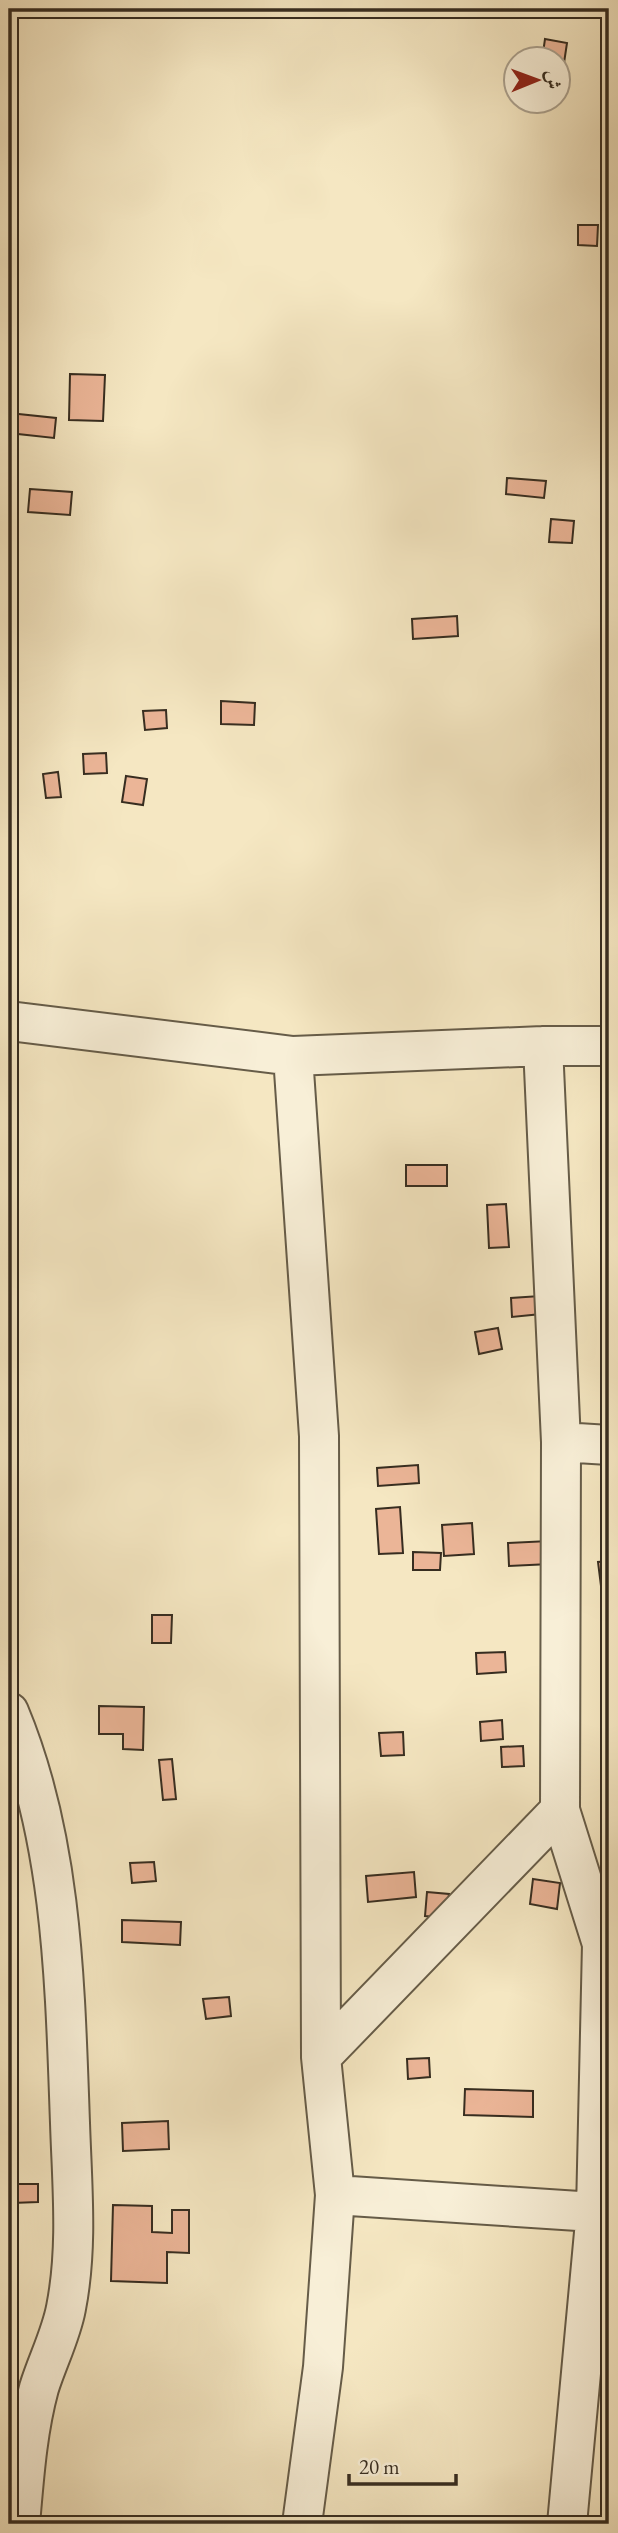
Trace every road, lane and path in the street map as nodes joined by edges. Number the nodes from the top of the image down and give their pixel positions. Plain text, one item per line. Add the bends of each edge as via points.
1 (9, 1021) edge
2 (543, 1046) junction
3 (609, 1046) edge
4 (292, 1056) junction
5 (561, 1443) junction
6 (609, 1445) edge
7 (9, 1712) edge
8 (560, 1810) junction
9 (321, 2057) junction
10 (335, 2195) junction
11 (603, 2212) edge
12 (20, 2524) edge
13 (302, 2524) edge
14 (567, 2524) edge

1 - 4 street
2 - 3 street
2 - 4 street
2 - 5 street
4 - 9 street via 319,1436
5 - 6 street
5 - 8 street
7 - 12 street via 24,1748 53,1870 66,2003 74,2248 66,2310 39,2390 25,2459
8 - 9 street
8 - 11 street via 602,1944
9 - 10 street
10 - 11 street
10 - 13 street via 323,2367
11 - 14 street

